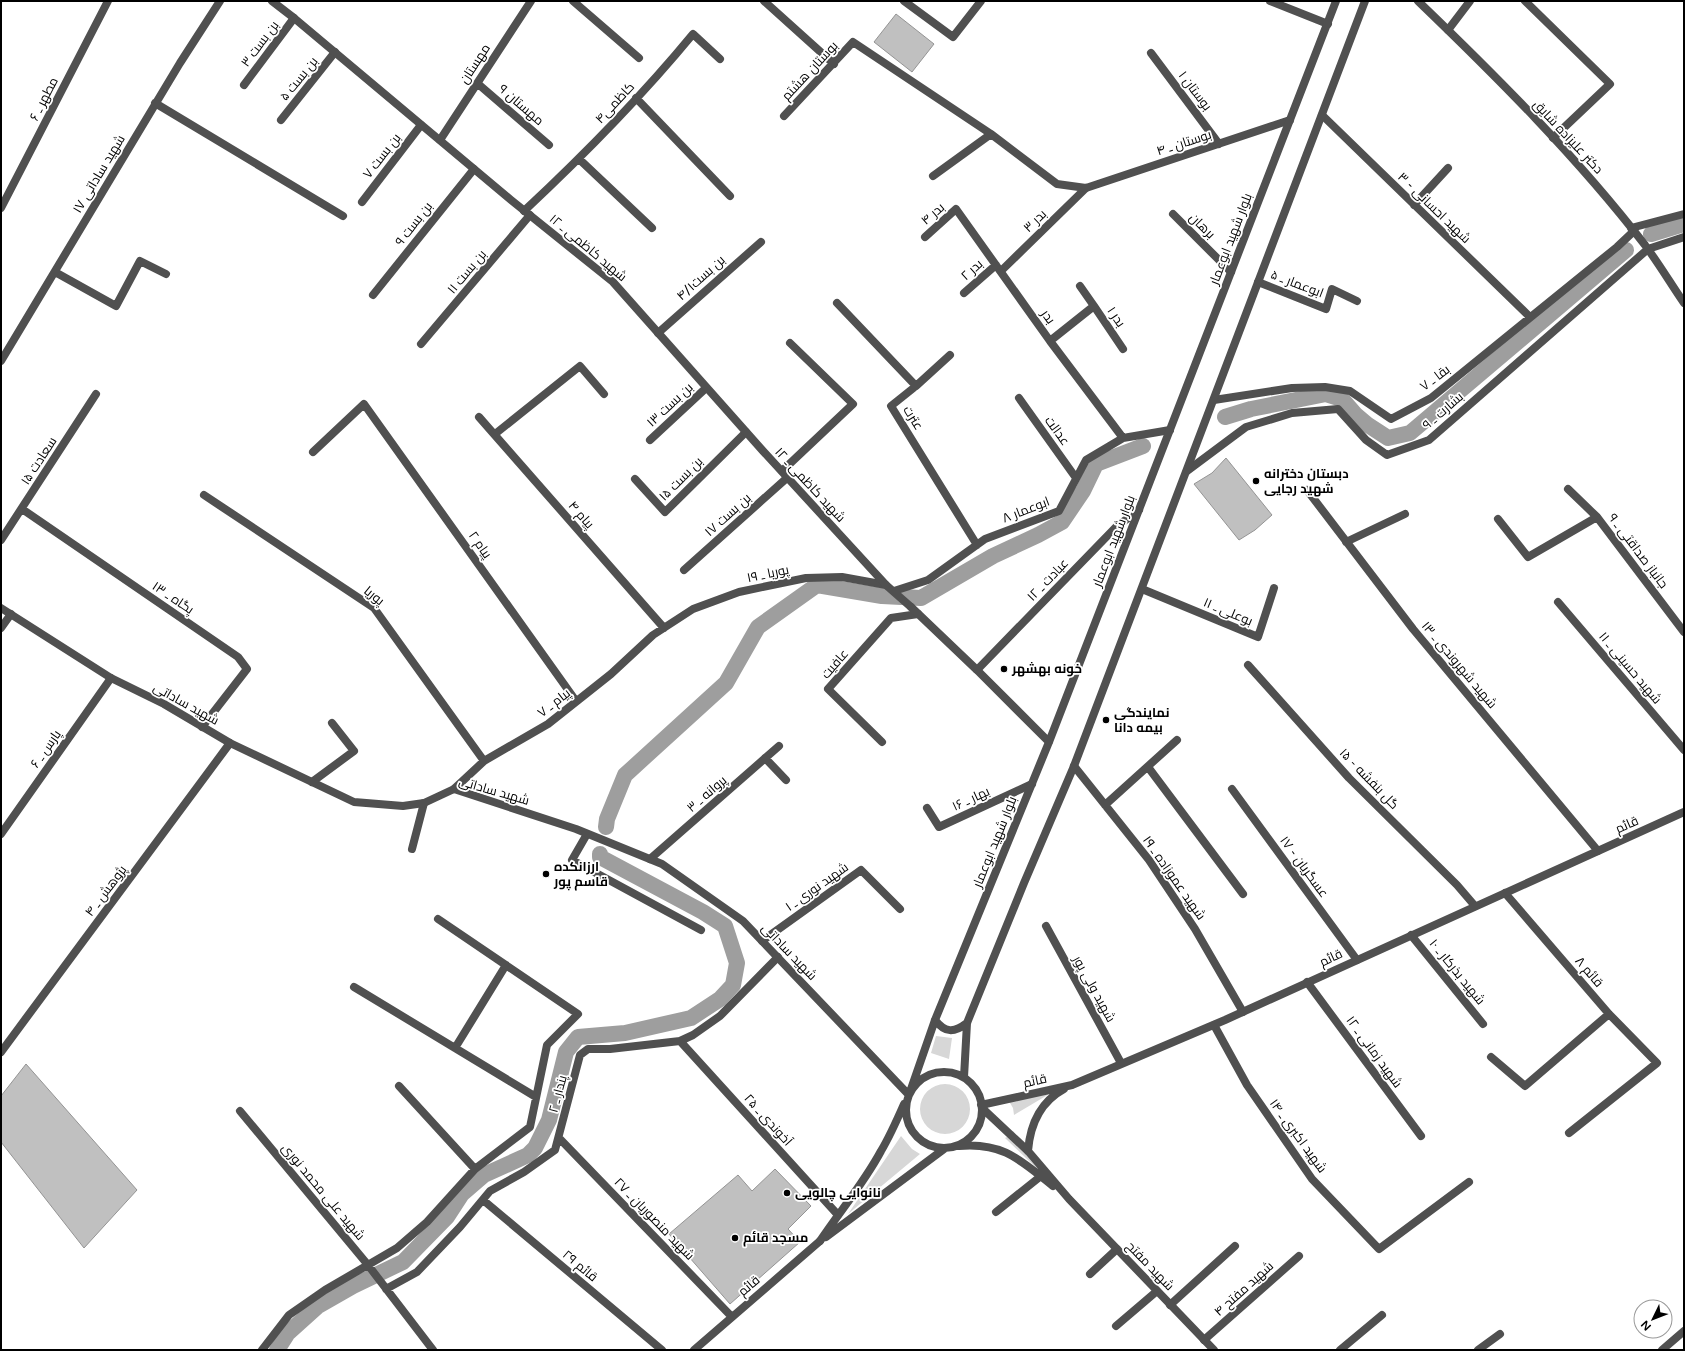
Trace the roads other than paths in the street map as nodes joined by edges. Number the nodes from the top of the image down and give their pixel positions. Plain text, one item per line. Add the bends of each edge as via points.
1 (108, 1) edge
2 (220, 1) edge
3 (272, 1) edge
4 (530, 1) edge
5 (573, 1) edge
6 (764, 1) edge
7 (904, 1) edge
8 (982, 1) edge
9 (1270, 1) edge
10 (1336, 1) edge
11 (1365, 1) edge
12 (1418, 1) edge
13 (1470, 1) edge
14 (1524, 1) edge
15 (294, 18) junction
16 (1328, 24) junction
17 (1448, 30) junction
18 (335, 52) junction
19 (1151, 53) dead end
20 (639, 58) dead end
21 (720, 59) dead end
22 (834, 64) junction
23 (477, 83) junction
24 (244, 85) dead end
25 (636, 98) junction
26 (156, 103) junction
27 (1322, 115) junction
28 (784, 116) dead end
29 (281, 120) dead end
30 (1290, 120) junction
31 (421, 125) junction
32 (991, 134) junction
33 (1553, 138) junction
34 (440, 140) junction
35 (1219, 144) junction
36 (548, 145) dead end
37 (579, 160) junction
38 (1448, 168) dead end
39 (474, 169) junction
40 (933, 176) dead end
41 (1086, 188) junction
42 (730, 196) dead end
43 (362, 202) dead end
44 (1414, 204) junction
45 (1, 208) edge
46 (956, 209) joint
47 (527, 213) junction
48 (1174, 214) dead end
49 (1684, 214) edge
50 (343, 216) dead end
51 (652, 228) dead end
52 (1632, 229) junction
53 (924, 236) dead end
54 (1684, 237) edge
55 (761, 242) dead end
56 (1648, 249) junction
57 (998, 268) junction
58 (55, 272) junction
59 (1231, 272) junction
60 (166, 274) dead end
61 (1258, 282) junction
62 (1080, 286) dead end
63 (964, 293) dead end
64 (373, 295) dead end
65 (1357, 301) dead end
66 (1684, 303) edge
67 (837, 304) dead end
68 (1094, 306) junction
69 (1530, 317) junction
70 (658, 333) junction
71 (1050, 341) junction
72 (790, 343) dead end
73 (421, 344) dead end
74 (1123, 349) dead end
75 (950, 355) dead end
76 (1, 361) edge
77 (916, 386) junction
78 (706, 388) junction
79 (96, 394) dead end
80 (604, 394) dead end
81 (1018, 398) dead end
82 (1214, 400) junction
83 (480, 417) dead end
84 (1170, 430) junction
85 (746, 432) junction
86 (495, 434) junction
87 (1123, 438) junction
88 (650, 440) dead end
89 (313, 452) dead end
90 (1187, 471) junction
91 (785, 474) junction
92 (1076, 478) junction
93 (635, 479) dead end
94 (1568, 489) dead end
95 (1307, 490) dead end
96 (204, 495) dead end
97 (22, 510) junction
98 (1139, 510) junction
99 (1405, 514) dead end
100 (1597, 517) junction
101 (1498, 519) dead end
102 (1, 540) edge
103 (1346, 542) junction
104 (977, 545) junction
105 (684, 570) dead end
106 (886, 585) junction
107 (1274, 588) dead end
108 (1142, 589) junction
109 (894, 591) junction
110 (1558, 602) dead end
111 (1, 608) edge
112 (11, 614) junction
113 (918, 614) junction
114 (1, 628) edge
115 (664, 628) junction
116 (1684, 632) edge
117 (1248, 665) dead end
118 (977, 670) junction
119 (111, 678) junction
120 (576, 701) junction
121 (332, 723) dead end
122 (202, 727) junction
123 (1177, 740) dead end
124 (882, 742) dead end
125 (1049, 742) junction
126 (230, 743) junction
127 (779, 746) dead end
128 (1684, 750) edge
129 (765, 758) junction
130 (484, 761) junction
131 (1074, 766) junction
132 (1148, 767) junction
133 (786, 780) dead end
134 (312, 782) junction
135 (1032, 784) junction
136 (454, 789) junction
137 (1232, 789) dead end
138 (424, 803) junction
139 (1106, 805) junction
140 (927, 808) dead end
141 (1684, 812) edge
142 (1, 834) edge
143 (587, 834) junction
144 (412, 849) dead end
145 (1598, 851) junction
146 (650, 859) junction
147 (1505, 893) junction
148 (1243, 894) dead end
149 (1475, 906) junction
150 (900, 909) dead end
151 (438, 919) dead end
152 (1046, 926) dead end
153 (701, 930) dead end
154 (1411, 935) junction
155 (762, 941) junction
156 (778, 958) junction
157 (1357, 960) junction
158 (506, 965) junction
159 (1307, 982) junction
160 (354, 987) dead end
161 (1243, 1012) junction
162 (1609, 1014) junction
163 (935, 1020) junction
164 (967, 1023) junction
165 (1483, 1024) dead end
166 (1214, 1025) junction
167 (680, 1041) junction
168 (455, 1048) junction
169 (1, 1052) edge
170 (1491, 1057) dead end
171 (1121, 1063) junction
172 (964, 1078) junction
173 (1072, 1085) junction
174 (399, 1086) dead end
175 (909, 1094) junction
176 (536, 1097) junction
177 (982, 1107) junction
178 (240, 1111) dead end
179 (1569, 1133) dead end
180 (1421, 1136) dead end
181 (559, 1138) junction
182 (957, 1147) junction
183 (944, 1149) junction
184 (1028, 1151) junction
185 (475, 1169) junction
186 (1041, 1176) junction
187 (1469, 1182) dead end
188 (1069, 1199) junction
189 (483, 1200) junction
190 (996, 1212) dead end
191 (838, 1214) junction
192 (820, 1241) junction
193 (1234, 1246) dead end
194 (1117, 1249) junction
195 (1299, 1256) dead end
196 (368, 1265) junction
197 (1090, 1274) dead end
198 (386, 1289) junction
199 (1157, 1291) junction
200 (1170, 1305) junction
201 (1382, 1315) dead end
202 (732, 1317) junction
203 (1116, 1326) dead end
204 (1684, 1330) edge
205 (1500, 1334) dead end
206 (1204, 1340) junction
207 (262, 1350) edge
208 (433, 1350) edge
209 (662, 1350) edge
210 (694, 1350) edge
211 (1214, 1350) edge
212 (1340, 1350) edge
213 (1478, 1350) edge
214 (1662, 1350) edge

1 - 45 street, مطهر ـ ۶
2 - 26 street, شهید ساداتی ۱۷
3 - 15 street, شهید کاظمی ـ ۱۲
4 - 23 street, مهستان
5 - 20 street
6 - 22 street
7 - 8 street via 953,37
9 - 16 street
10 - 16 street, بلوار شهید ابوعمار
11 - 27 street
12 - 17 street, دکتر علیزاده شایق
13 - 17 street
14 - 33 street via 1610,84
15 - 18 street, شهید کاظمی ـ ۱۲
15 - 24 street, بن بست ۳
16 - 30 street, بلوار شهید ابوعمار
17 - 33 street, دکتر علیزاده شایق
18 - 29 street, بن بست ۵
18 - 31 street, شهید کاظمی ـ ۱۲
19 - 35 street, بوستان ۱
21 - 25 street, کاظمی۴ via 693,34
22 - 28 street, بوستان هشتم
22 - 32 street, بوستان هشتم via 853,42
23 - 34 street, مهستان
23 - 36 street, مهستان ۹
25 - 37 street, کاظمی۴
25 - 42 street
26 - 50 street
26 - 58 street, شهید ساداتی ۱۷
27 - 44 street, شهید احسانی - ۳
27 - 61 street
30 - 35 street, بوستان ـ ۴
30 - 59 street, بلوار شهید ابوعمار
31 - 34 street, شهید کاظمی ـ ۱۲
31 - 43 street, بن بست ۷
32 - 40 street
32 - 41 street via 1057,184
33 - 52 street, دکتر علیزاده شایق via 1584,170
34 - 39 street, شهید کاظمی ـ ۱۲
35 - 41 street, بوستان ـ ۴
37 - 47 street, کاظمی۴
37 - 51 street
38 - 44 street
39 - 47 street, شهید کاظمی ـ ۱۲
39 - 64 street, بن بست ۹
41 - 57 street, بدر ۳
44 - 69 street, شهید احسانی - ۳
46 - 53 street, بدر ۴
46 - 57 street, بدر
47 - 70 street, شهید کاظمی ـ ۱۲ via 614,282
47 - 73 street, بن بست ۱۱
48 - 59 street, برهان
49 - 52 street
52 - 56 street, دکتر علیزاده شایق
52 - 69 street, بقا ـ ۷ via 1617,247
54 - 56 street
55 - 70 street, بن بست۴/۱
56 - 66 street, دکتر علیزاده شایق
56 - 90 street, بشارت ـ ۹ via 1429,440 1387,455 1366,440 1338,409 1292,413 1246,427
57 - 63 street, بدر ۲
57 - 71 street, بدر
58 - 60 street via 116,306 140,261
58 - 76 street, شهید ساداتی ۱۷
59 - 84 street, بلوار شهید ابوعمار
61 - 65 street, ابوعمار ـ ۵ via 1326,309 1332,290
61 - 82 street
62 - 68 street
67 - 77 street, عترت
68 - 71 street, بدر ۱
68 - 74 street, بدر ۱
69 - 82 street, بقا ـ ۷ via 1431,398 1391,419 1350,391 1325,387 1292,388
70 - 78 street, شهید کاظمی ـ ۱۲
71 - 87 street, بدر
72 - 91 street, بن بست ۱۷ via 853,404
75 - 77 street
77 - 104 street, عترت via 891,406
78 - 85 street, شهید کاظمی ـ ۱۲
78 - 88 street, بن بست ۱۳
79 - 97 street, سعادت ۱۵
80 - 86 street via 580,366
81 - 92 street, عدالت
82 - 90 street
83 - 86 street, پیام ۴
84 - 87 street, ابوعمار ۸
84 - 98 street, بلوار شهید ابوعمار
85 - 91 street, شهید کاظمی ـ ۱۲
85 - 93 street, بن بست ۱۵ via 665,512
86 - 115 street, پیام ۴
87 - 92 street, ابوعمار ۸ via 1086,460
89 - 120 street, پیام ۲ via 364,404
90 - 108 street
91 - 105 street, بن بست ۱۷
91 - 106 street, شهید کاظمی ـ ۱۲
92 - 104 street, ابوعمار ۸ via 1059,511 985,539
94 - 100 street, جانباز صداقتی ـ ۹
95 - 103 street, شهید شهروندی ـ ۱۳
96 - 130 street, پوریا via 374,608
97 - 102 street, سعادت ۱۵
97 - 122 street, پگاه ـ ۱۳ via 238,657 246,669
98 - 118 street, عبادت ـ ۱۲ via 1116,527
98 - 125 street, بلوار شهید ابوعمار
99 - 103 street
100 - 101 street via 1528,557
100 - 116 street, جانباز صداقتی ـ ۹
103 - 145 street, شهید شهروندی ـ ۱۳ via 1413,629
104 - 109 street, ابوعمار ۸ via 928,580
106 - 109 street, شهید کاظمی ـ ۱۲
106 - 115 street, پوریا ـ ۱۹ via 842,577 806,578 733,594 694,609
107 - 108 street, بوعلی ـ ۱۱ via 1258,637
108 - 131 street
109 - 113 street, شهید کاظمی ـ ۱۲
110 - 128 street, شهید حسینی ـ ۱۱
111 - 112 street, شهید ساداتی
112 - 114 street
112 - 119 street, شهید ساداتی
113 - 118 street, شهید کاظمی ـ ۱۲
113 - 124 street, عافیت via 891,618 828,688
115 - 120 street, پیام ـ ۷
117 - 149 street, گل بنفشه - ۱۵ via 1349,778
118 - 125 street, شهید کاظمی ـ ۱۲
119 - 122 street, شهید ساداتی via 164,704
119 - 142 street, پارس ـ ۶
120 - 130 street, پیام ـ ۷ via 548,724
121 - 134 street via 354,751
122 - 126 street, شهید ساداتی
123 - 132 street
125 - 135 street, بلوار شهید ابوعمار
126 - 134 street, شهید ساداتی
126 - 169 street, پژوهش ـ ۴
127 - 129 street, پروانه ـ ۳
129 - 133 street
129 - 146 street, پروانه ـ ۳
130 - 136 street, پیام ـ ۷
131 - 139 street, شهید عموزاده ـ ۱۹
131 - 164 street
132 - 139 street
132 - 148 street
134 - 138 street, شهید ساداتی via 354,802 403,806
135 - 140 street, بهار ـ ۱۶ via 939,827
135 - 163 street, بلوار شهید ابوعمار
136 - 138 street, شهید ساداتی
136 - 143 street, شهید ساداتی
137 - 157 street, عسگریان - ۱۷
138 - 144 street
139 - 161 street, شهید عموزاده ـ ۱۹ via 1149,860 1183,910
141 - 145 street, قائم
143 - 146 street, شهید ساداتی
143 - 153 street via 572,860
145 - 147 street, قائم
146 - 155 street, شهید ساداتی via 662,864 743,921
147 - 149 street, قائم
147 - 162 street, قائم ۸
149 - 154 street, قائم
150 - 155 street, شهید نوری ـ ۱ via 861,870
151 - 158 street
152 - 171 street, شهید ولی پور
154 - 157 street, قائم
154 - 165 street, شهید بذرکار ـ ۱۰
155 - 156 street, شهید ساداتی
156 - 167 street, پندار ـ ۲ via 720,1016
156 - 175 street, شهید ساداتی
157 - 159 street, قائم
158 - 168 street
158 - 176 street via 578,1014 547,1045
159 - 161 street, قائم
159 - 180 street, شهید زمانی ـ ۱۲
160 - 168 street
161 - 166 street, قائم
162 - 170 street via 1524,1086
162 - 179 street, قائم ۸ via 1657,1063
163 - 164 street via 941,1028 950,1031 959,1029
163 - 175 street, بلوار شهید ابوعمار
164 - 172 street
166 - 171 street, قائم
166 - 187 street, شهید اکبری ـ ۱۴ via 1247,1085 1312,1179 1379,1249
167 - 181 street, پندار ـ ۲ via 610,1050 588,1049 580,1055
167 - 191 street, آخوندی ـ ۲۵
168 - 176 street
171 - 173 street, قائم
172 - 175 street via 953,1073 930,1074 919,1080
172 - 177 street via 973,1086
173 - 177 street, قائم
173 - 184 street via 1048,1100 1039,1111 1029,1138
174 - 185 street
175 - 183 street via 905,1112 913,1134 922,1142
175 - 191 street via 881,1152
176 - 185 street via 530,1127
177 - 182 street via 981,1120 976,1132 968,1141
177 - 184 street
178 - 196 street, شهید علی محمد نوری
181 - 189 street, پندار ـ ۲ via 555,1150 524,1172 490,1191
181 - 202 street, شهید منصوریان ـ ۲۷
182 - 183 street
182 - 186 street via 988,1146 1006,1152
183 - 192 street
184 - 188 street
185 - 196 street via 427,1222 397,1248
186 - 188 street
186 - 190 street
188 - 194 street, شهید مفتح
189 - 198 street, پندار ـ ۲ via 417,1272
189 - 209 street, قائم ۲۹
191 - 192 street
192 - 202 street, قائم
193 - 200 street
194 - 197 street
194 - 199 street, شهید مفتح
195 - 206 street, شهید مفتح ۴
196 - 198 street, شهید علی محمد نوری
196 - 207 street via 289,1315
198 - 208 street, شهید علی محمد نوری
199 - 200 street, شهید مفتح
199 - 203 street
200 - 206 street, شهید مفتح
201 - 212 street
202 - 210 street, قائم
204 - 214 street
205 - 213 street
206 - 211 street, شهید مفتح

